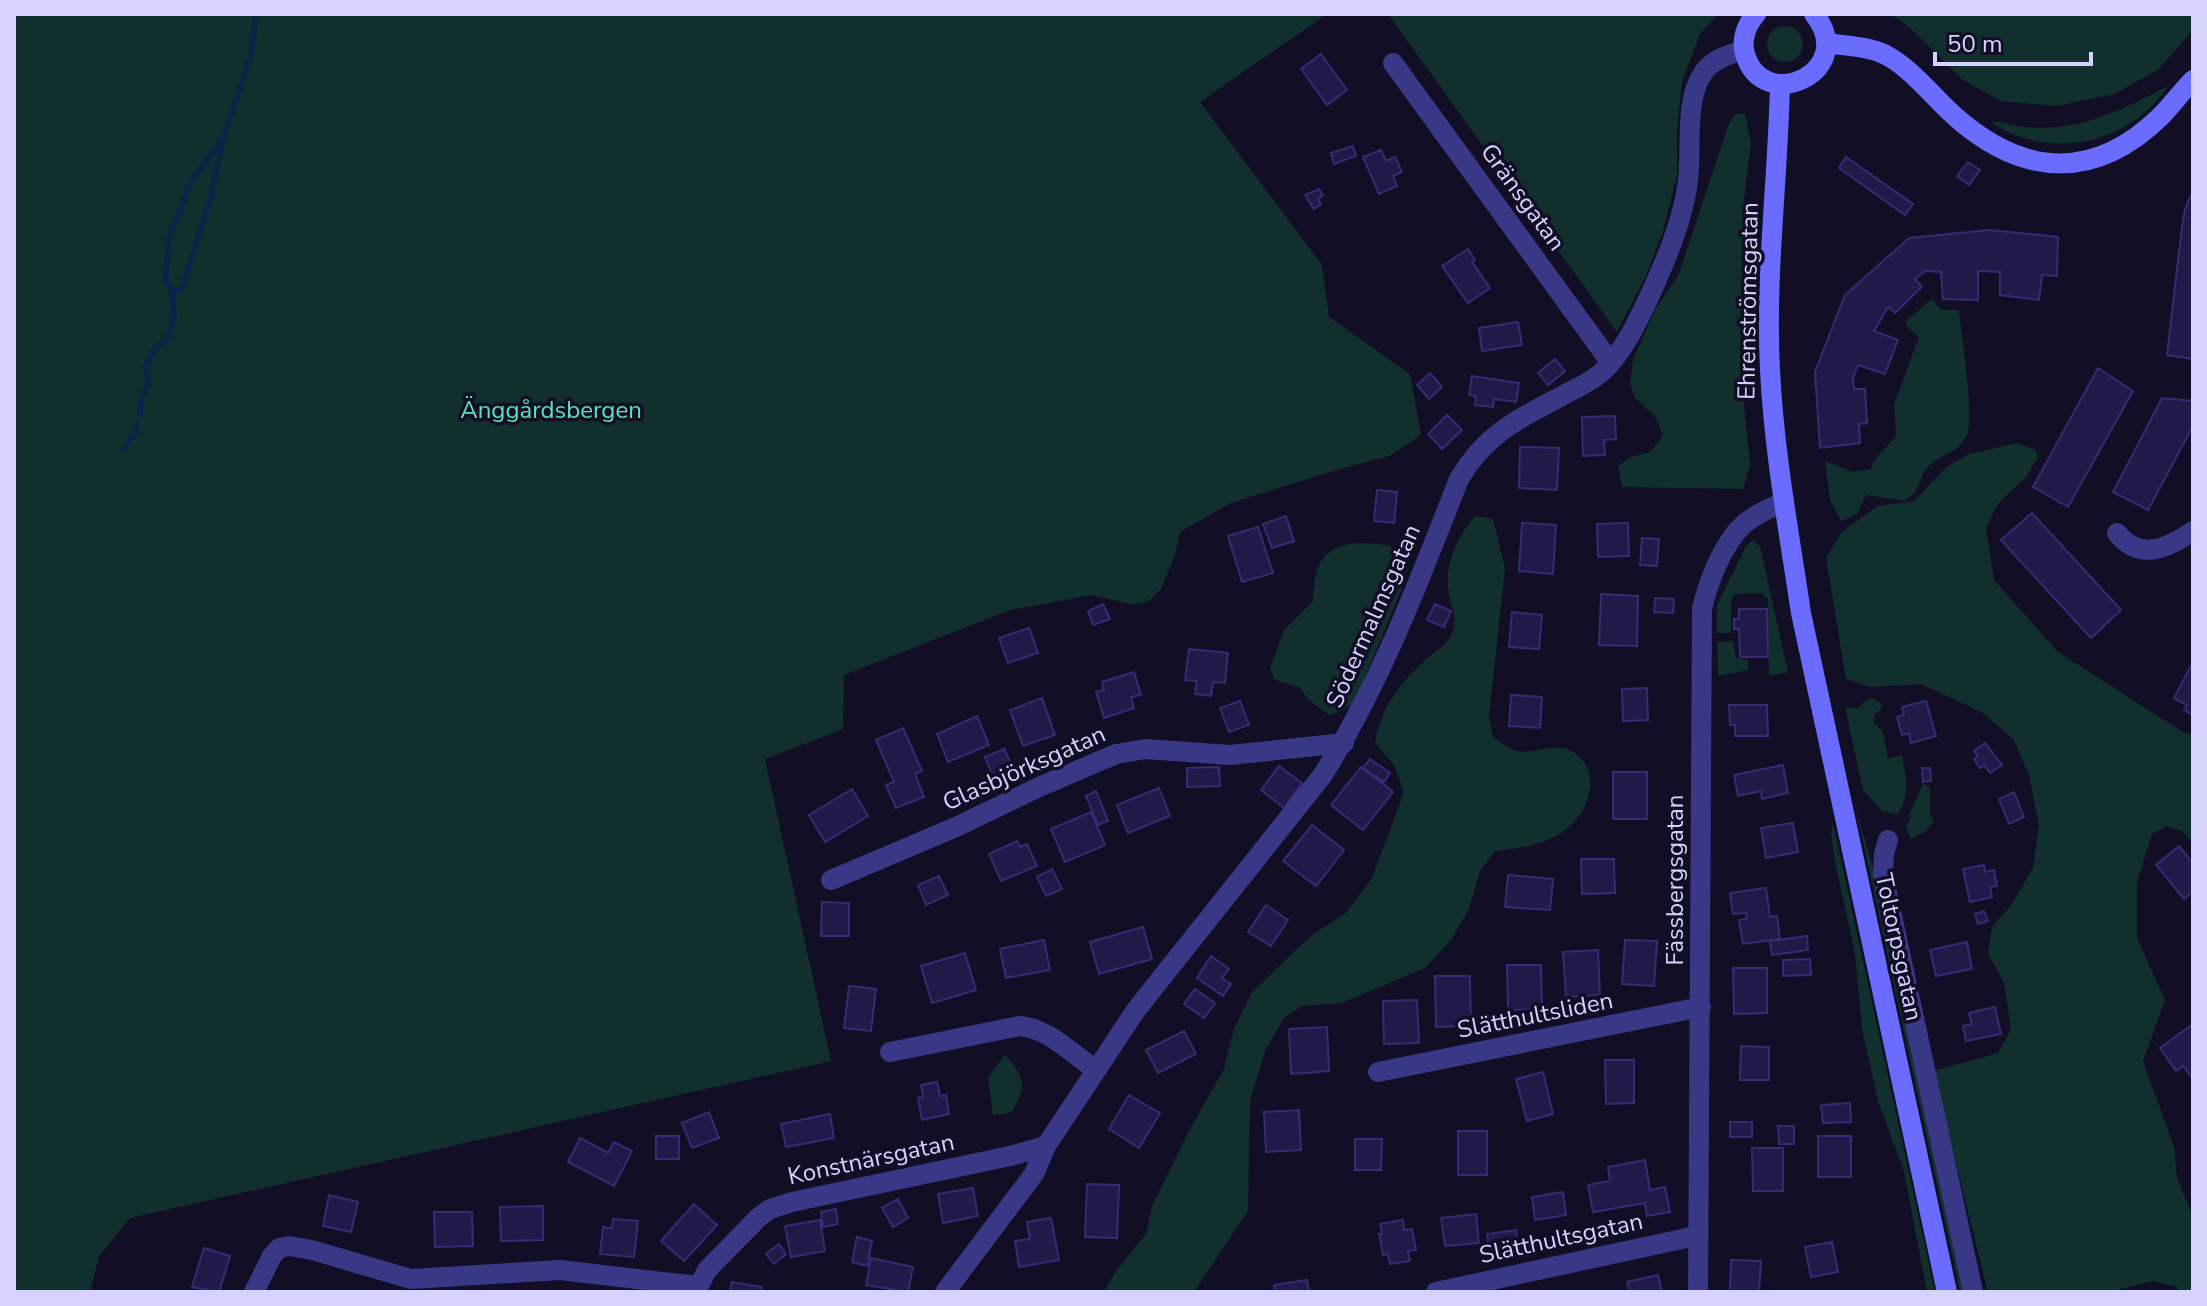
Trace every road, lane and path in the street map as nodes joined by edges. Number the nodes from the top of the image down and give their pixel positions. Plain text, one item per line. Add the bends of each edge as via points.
1 (1756, 14) edge
2 (1814, 14) edge
3 (1826, 43) junction
4 (1744, 50) junction
5 (1393, 63) dead end
6 (2193, 80) edge
7 (1780, 84) junction
8 (1611, 363) junction
9 (1784, 502) junction
10 (2193, 531) edge
11 (2117, 533) dead end
12 (1801, 613) joint
13 (1344, 743) junction
14 (1888, 840) dead end
15 (831, 880) dead end
16 (1701, 1007) junction
17 (890, 1052) dead end
18 (1095, 1069) junction
19 (1378, 1072) dead end
20 (1046, 1146) junction
21 (1696, 1236) junction
22 (697, 1289) edge
23 (254, 1292) edge
24 (945, 1292) edge
25 (1436, 1292) edge
26 (1698, 1292) edge
27 (1947, 1292) edge
28 (1973, 1292) edge

1 - 4 street via 1747,27
2 - 3 street
3 - 6 street via 1884,54 2000,150 2053,164 2108,154 2132,140
3 - 7 street via 1812,74
4 - 7 street via 1759,75
4 - 8 street, Södermalmsgatan via 1714,63 1697,85 1681,215 1649,296
5 - 8 street, Gränsgatan
7 - 9 street, Ehrenströmsgatan via 1770,368
8 - 13 street, Södermalmsgatan via 1500,431 1469,461 1396,640
9 - 12 street, Ehrenströmsgatan
9 - 16 street, Fässbergsgatan via 1742,526 1722,557 1702,609
10 - 11 street via 2171,545 2146,550
12 - 27 street, Toltorpsgatan
13 - 15 street, Glasbjörksgatan via 1230,755 1145,749 1116,754
13 - 18 street, Södermalmsgatan
14 - 28 street, Toltorpsgatan via 1883,874
16 - 19 street, Slätthultsliden
16 - 21 street, Fässbergsgatan
17 - 18 street via 1033,1027
18 - 20 street, Södermalmsgatan
20 - 22 street, Konstnärsgatan via 778,1206 759,1217 707,1270
20 - 24 street, Södermalmsgatan via 1034,1174
21 - 25 street, Slätthultsgatan
21 - 26 street, Fässbergsgatan
22 - 23 street via 560,1270 411,1279 289,1246 272,1256

